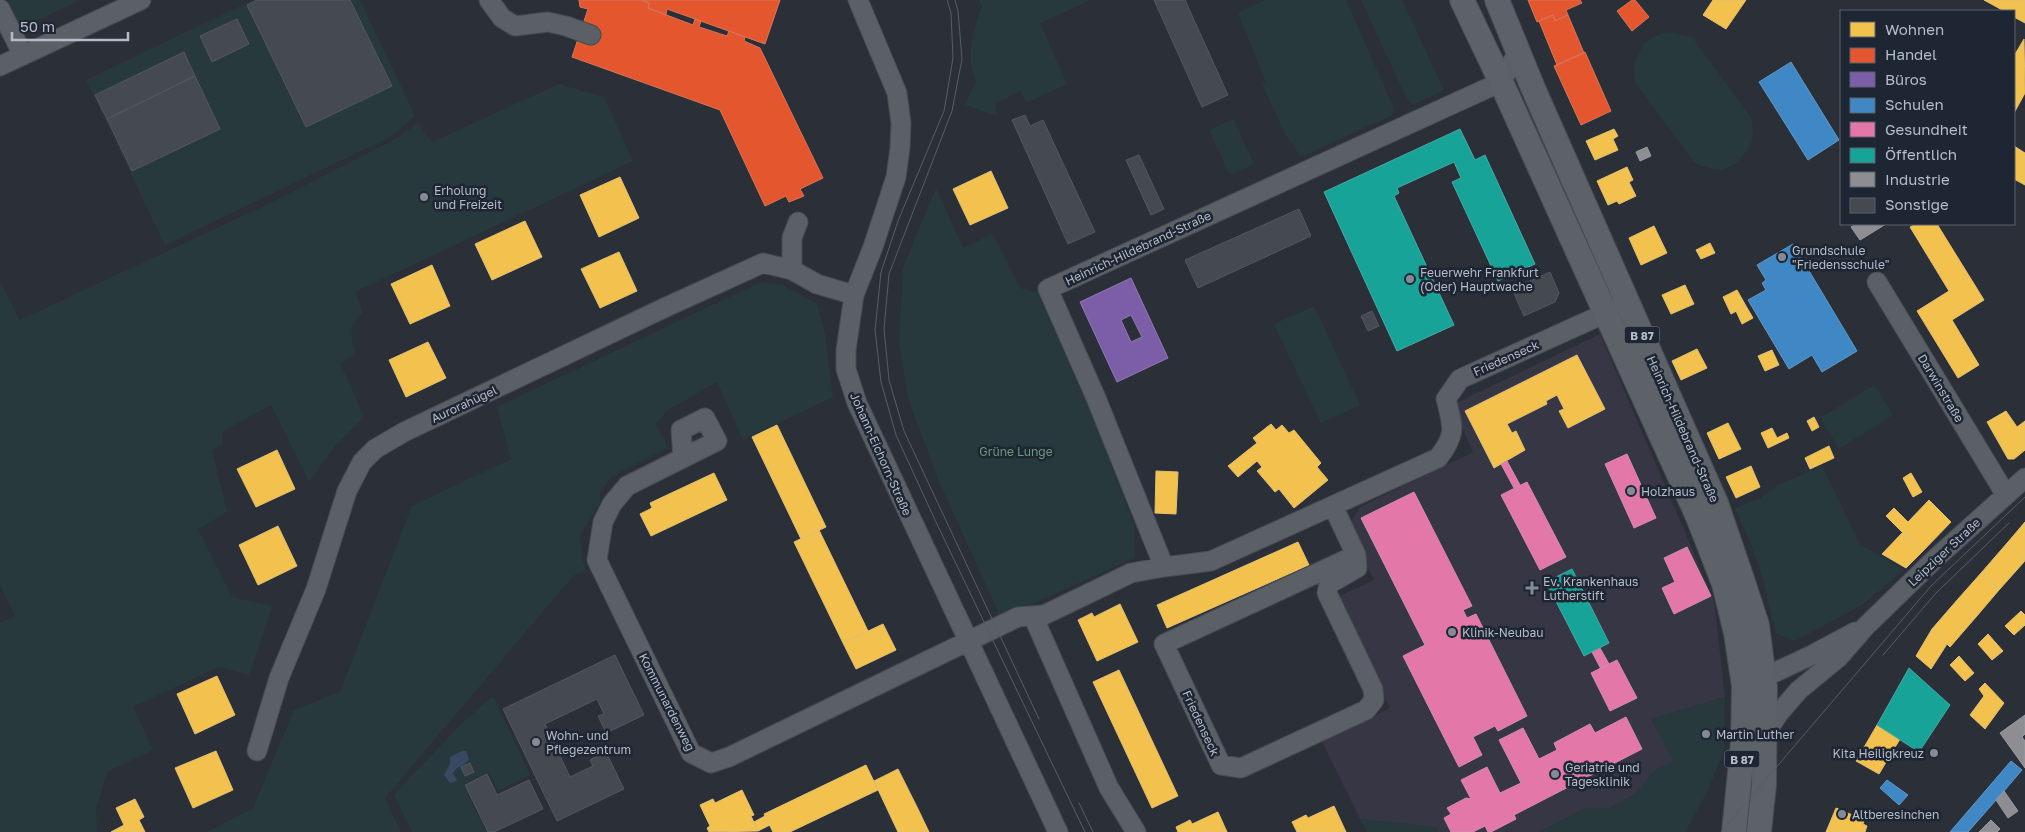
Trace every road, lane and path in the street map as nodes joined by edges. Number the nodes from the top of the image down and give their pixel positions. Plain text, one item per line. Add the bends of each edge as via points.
1 (140, 0) edge
2 (489, 0) edge
3 (858, 0) edge
4 (1462, 0) edge
5 (1497, 0) edge
6 (0, 9) edge
7 (591, 35) dead end
8 (1518, 52) junction
9 (23, 54) junction
10 (0, 66) edge
11 (1501, 82) junction
12 (798, 222) dead end
13 (792, 270) junction
14 (1877, 282) dead end
15 (854, 295) junction
16 (1628, 304) junction
17 (1606, 314) junction
18 (683, 458) dead end
19 (2025, 478) edge
20 (2006, 494) junction
21 (1333, 506) junction
22 (1356, 555) junction
23 (1164, 567) junction
24 (1033, 616) junction
25 (1865, 627) junction
26 (968, 642) junction
27 (1754, 682) junction
28 (1766, 734) junction
29 (257, 751) dead end
30 (1058, 832) edge
31 (1136, 832) edge
32 (1734, 832) edge
33 (1760, 832) edge

1 - 9 street
2 - 7 street via 502,18 515,26 548,22
3 - 15 street, Johann-Eichorn-Straße via 897,93 901,122 896,177
4 - 11 main road, Heinrich-Hildebrand-Straße / B 87
5 - 8 main road, Heinrich-Hildebrand-Straße / B 87
6 - 9 street
8 - 11 street
8 - 16 main road, Heinrich-Hildebrand-Straße / B 87
9 - 10 street
11 - 17 main road, Heinrich-Hildebrand-Straße / B 87
11 - 23 street, Heinrich-Hildebrand-Straße via 1048,290 1096,398
12 - 13 street via 792,238
13 - 15 street, Aurorahügel via 817,284
13 - 29 street, Aurorahügel via 763,263 404,432 375,449 362,462 347,492 316,589 279,678
14 - 20 street, Darwinstraße
15 - 26 street, Johann-Eichorn-Straße via 846,369 857,403
16 - 17 street, Friedenseck
16 - 27 main road, Heinrich-Hildebrand-Straße / B 87 via 1716,503 1757,625
17 - 21 street, Friedenseck via 1460,379 1446,399 1453,426 1449,444 1438,458
17 - 27 main road, Heinrich-Hildebrand-Straße / B 87 via 1698,517 1724,584 1736,633
18 - 26 street, Kommunardenweg via 627,486 603,522 597,560 691,754 711,763 729,757
19 - 20 street, Leipziger Straße
20 - 25 street, Leipziger Straße
21 - 22 street
21 - 23 street, Friedenseck via 1211,561
22 - 22 street, Friedenseck via 1164,644 1221,765 1241,768 1366,710 1374,700 1373,689 1327,593 1329,584 1357,568
23 - 24 street, Friedenseck via 1131,574 1044,615
24 - 26 street, Friedenseck via 1018,617
24 - 31 street via 1109,788
25 - 27 street, Leipziger Straße
25 - 28 street, Leipziger Straße via 1838,658 1795,694
26 - 30 street, Johann-Eichorn-Straße
27 - 28 main road, Leipziger Straße / B 87
27 - 32 main road, B 87 via 1743,742
28 - 33 main road, Leipziger Straße / B 87

